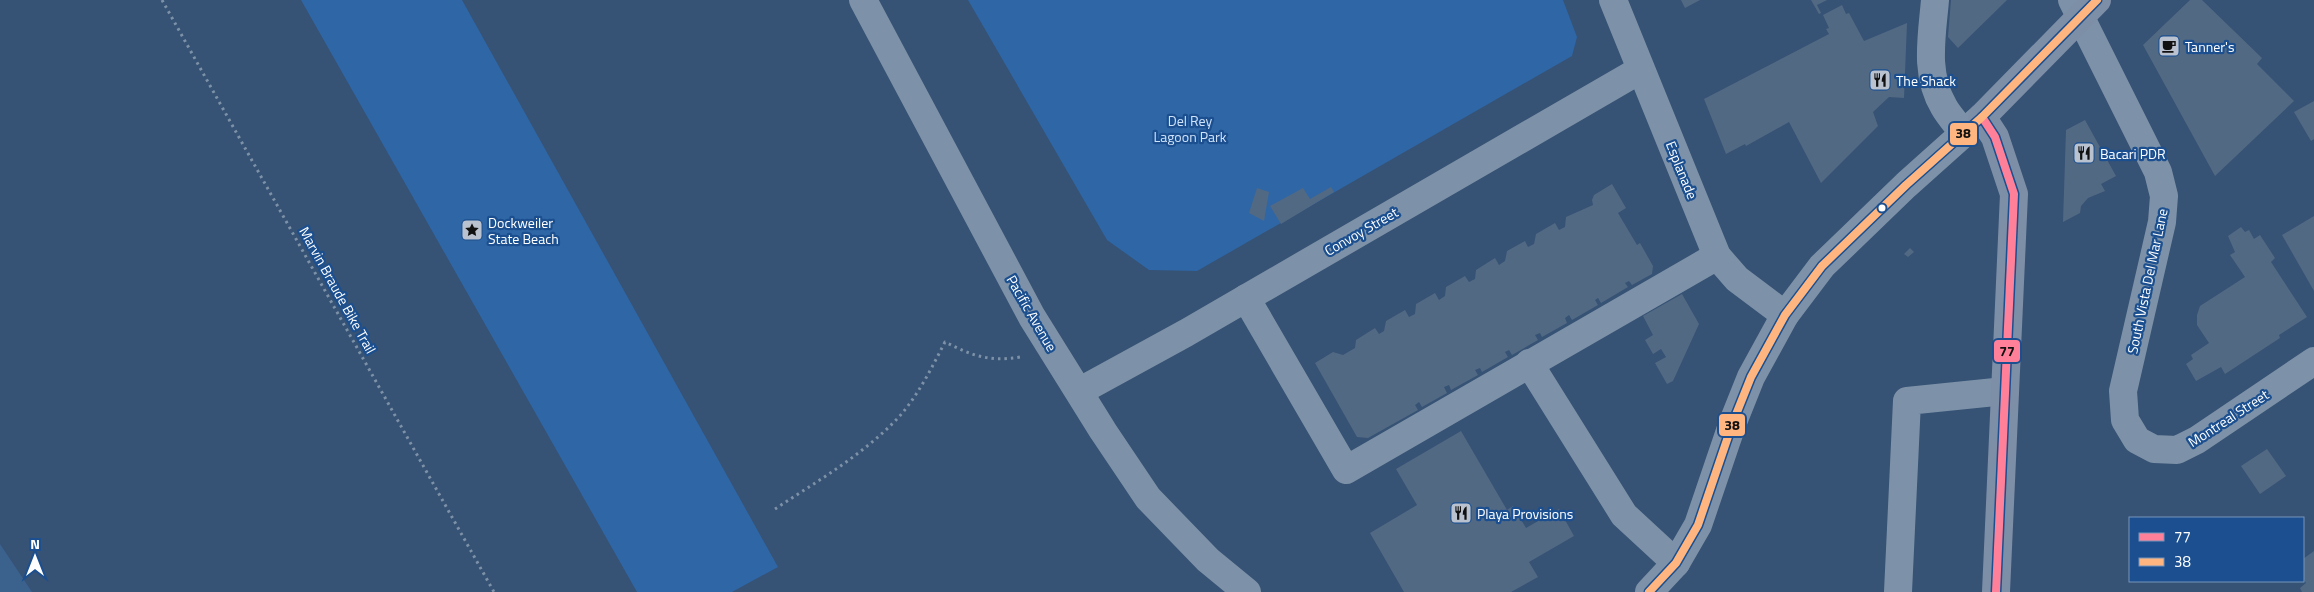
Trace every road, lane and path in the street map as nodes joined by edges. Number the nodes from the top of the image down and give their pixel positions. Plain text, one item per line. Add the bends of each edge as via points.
1 (162, 0) edge
2 (863, 0) edge
3 (1613, 0) edge
4 (1935, 0) edge
5 (2083, 5) edge
6 (1640, 70) junction
7 (1972, 125) junction
8 (1716, 256) junction
9 (1246, 298) junction
10 (1785, 315) junction
11 (1053, 350) junction
12 (2314, 361) edge
13 (1529, 363) junction
14 (1080, 391) junction
15 (2006, 391) junction
16 (2137, 440) joint
17 (775, 509) dead end
18 (1676, 563) junction
19 (494, 592) edge
20 (1247, 592) edge
21 (1649, 592) edge
22 (1898, 592) edge
23 (1996, 592) edge

1 - 19 path, Marvin Braude Bike Trail
2 - 11 street, Pacific Avenue
3 - 6 street, Esplanade
4 - 7 street via 1930,57 1932,80 1944,107
5 - 7 main road
5 - 16 street, South Vista Del Mar Lane via 2158,172 2164,196 2162,222 2123,391 2125,420
6 - 8 street, Esplanade
6 - 9 street, Convoy Street
7 - 10 street via 1822,266
7 - 15 main road via 1995,137 2014,194
8 - 10 street, Esplanade via 1737,278
8 - 13 street
9 - 13 street via 1346,470
9 - 14 street, Convoy Street
10 - 18 street via 1751,377 1698,525
11 - 14 street, Pacific Avenue
11 - 17 path via 1000,360 970,354 944,342 926,380 896,420 860,451
12 - 16 street, Montreal Street via 2197,440 2177,450 2154,449
13 - 18 street via 1624,515
14 - 20 street, Pacific Avenue via 1148,498 1208,560
15 - 22 street via 1907,401
15 - 23 main road
18 - 21 street

